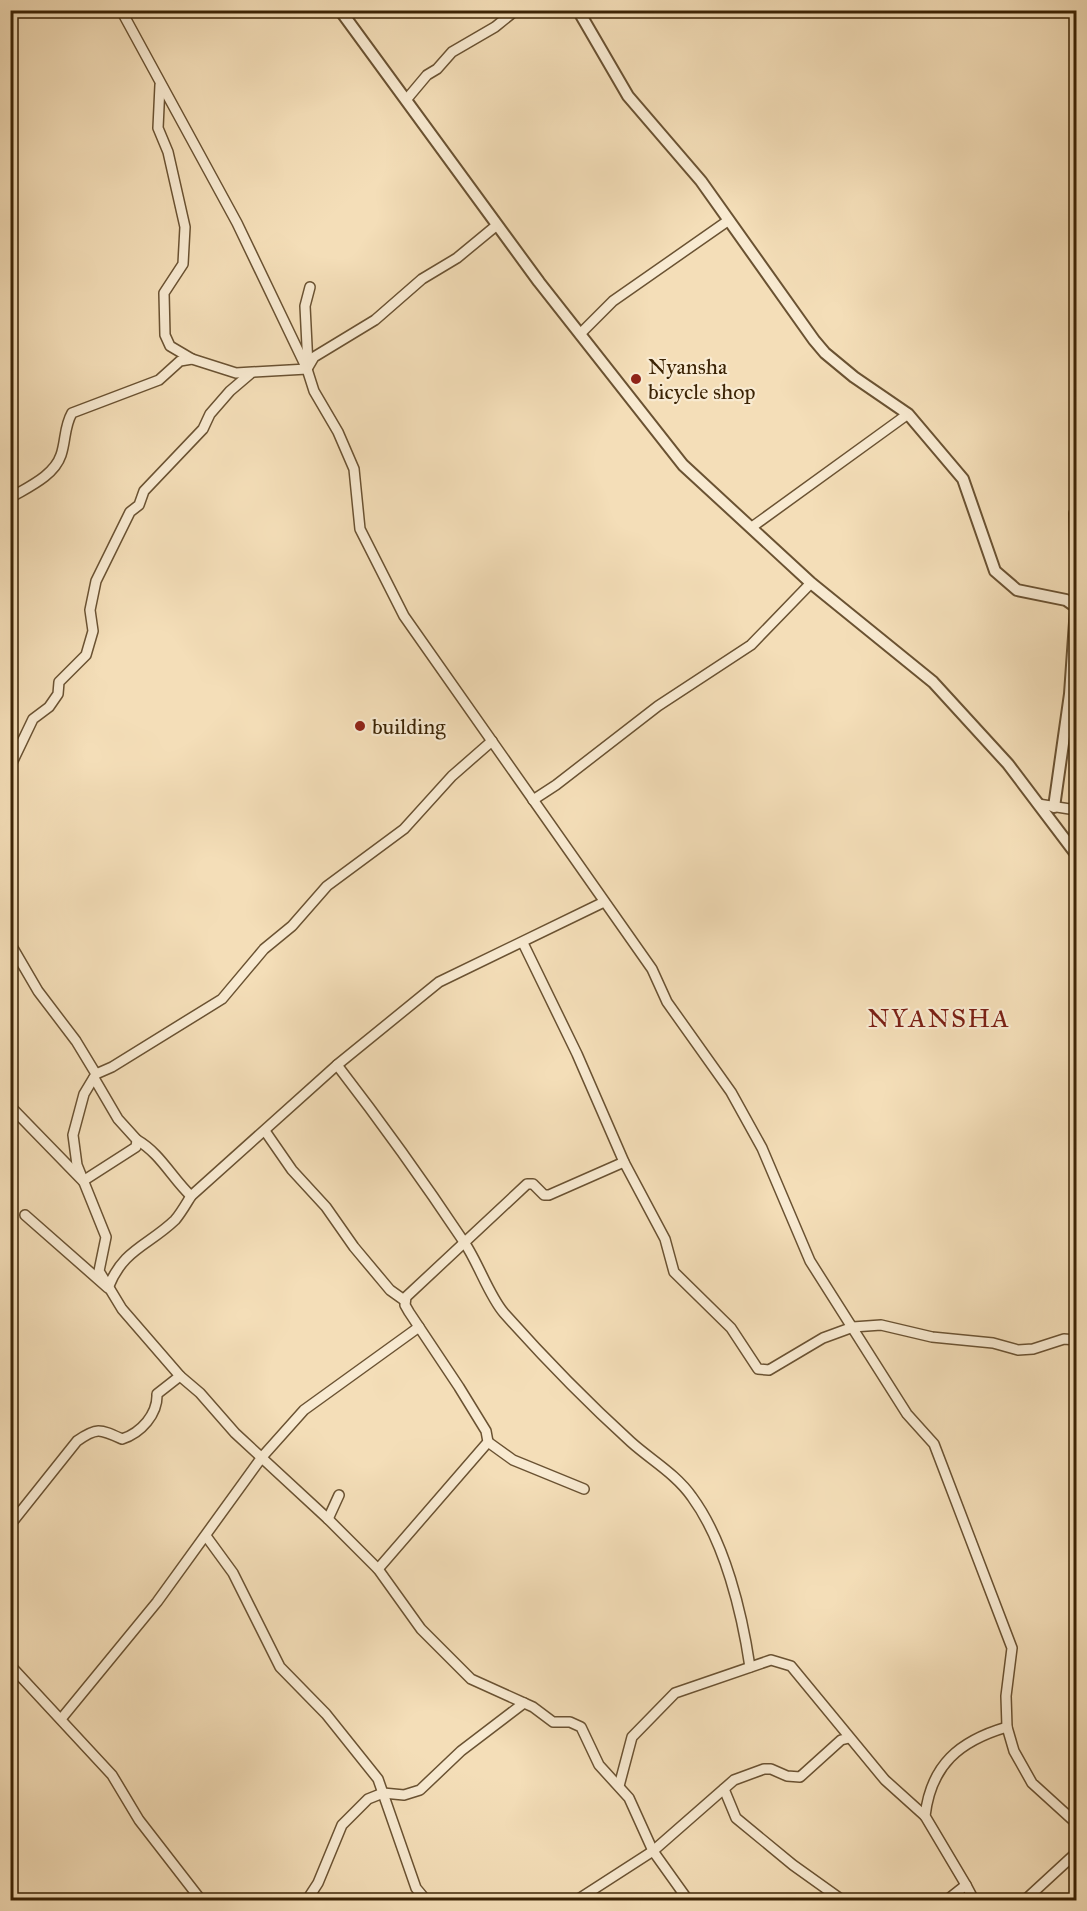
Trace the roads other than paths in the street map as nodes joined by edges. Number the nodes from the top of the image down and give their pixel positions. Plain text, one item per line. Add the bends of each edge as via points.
1 (121, 10) edge
2 (340, 10) edge
3 (516, 10) edge
4 (578, 10) edge
5 (159, 81) junction
6 (406, 100) junction
7 (729, 220) junction
8 (497, 225) junction
9 (310, 288) dead end
10 (580, 334) junction
11 (192, 359) junction
12 (308, 369) junction
13 (250, 374) junction
14 (908, 414) junction
15 (10, 498) edge
16 (1074, 513) dead end
17 (752, 527) junction
18 (811, 583) junction
19 (1077, 607) edge
20 (492, 741) junction
21 (10, 767) edge
22 (533, 800) junction
23 (1038, 804) junction
24 (1054, 807) junction
25 (1077, 810) edge
26 (1077, 854) edge
27 (604, 902) junction
28 (10, 943) edge
29 (523, 943) junction
30 (337, 1065) junction
31 (95, 1076) junction
32 (10, 1106) edge
33 (265, 1131) junction
34 (137, 1140) junction
35 (624, 1162) junction
36 (83, 1181) junction
37 (191, 1196) junction
38 (25, 1215) dead end
39 (465, 1243) junction
40 (108, 1288) junction
41 (404, 1300) junction
42 (419, 1327) junction
43 (853, 1327) junction
44 (1077, 1340) edge
45 (180, 1376) junction
46 (488, 1442) junction
47 (262, 1456) junction
48 (584, 1489) dead end
49 (339, 1495) dead end
50 (328, 1519) junction
51 (10, 1525) edge
52 (206, 1536) junction
53 (378, 1569) junction
54 (10, 1665) edge
55 (750, 1667) junction
56 (524, 1703) junction
57 (61, 1719) junction
58 (1007, 1727) junction
59 (849, 1738) junction
60 (619, 1786) junction
61 (724, 1789) junction
62 (383, 1793) junction
63 (925, 1816) junction
64 (1077, 1823) edge
65 (653, 1851) junction
66 (1077, 1853) edge
67 (966, 1885) junction
68 (201, 1900) edge
69 (307, 1900) edge
70 (426, 1900) edge
71 (577, 1900) edge
72 (688, 1900) edge
73 (842, 1900) edge
74 (947, 1900) edge
75 (974, 1900) edge
76 (1025, 1900) edge

1 - 5 street
2 - 6 street
3 - 6 street via 452,52
4 - 7 street via 628,96
5 - 11 street via 158,128 168,152 184,227 183,264 164,293 165,335 170,346
5 - 12 street via 237,223
6 - 8 street
7 - 10 street via 614,301
7 - 14 street via 825,353
8 - 10 street
8 - 12 street via 457,258 422,279 375,320 314,357
9 - 12 street via 305,306
10 - 17 street via 683,465
11 - 13 street via 236,374
11 - 15 street via 180,362 159,380 72,413 66,423 61,456 53,468
12 - 13 street
12 - 20 street via 354,470 360,529 404,616
13 - 21 street via 230,391 203,429 144,491 130,512 96,581 90,610 93,631 86,655 59,682 58,694 49,707 33,719
14 - 17 street
14 - 19 street via 963,479 995,571 1017,590 1066,600
16 - 19 street
17 - 18 street
18 - 22 street via 751,645 663,702
18 - 23 street via 933,682 1008,764
19 - 24 street
20 - 22 street
20 - 31 street via 452,776 404,829 327,886 292,926 264,949 222,999
22 - 27 street
23 - 24 street
23 - 26 street
24 - 25 street
27 - 29 street
27 - 43 street via 652,969 667,1002 731,1092 766,1158 810,1261
28 - 31 street
29 - 30 street via 439,982
29 - 35 street
30 - 33 street
30 - 39 street
31 - 34 street via 115,1114
31 - 36 street via 84,1094 74,1135 77,1166
32 - 36 street
33 - 37 street
33 - 41 street via 354,1247 390,1290
34 - 36 street via 136,1147
34 - 37 street via 153,1151
35 - 39 street via 549,1195 527,1184
35 - 43 street via 665,1239 674,1272 731,1328 758,1369 769,1370 823,1338
36 - 40 street via 105,1230 99,1271
37 - 40 street via 176,1219 128,1255 116,1269
38 - 40 street
39 - 41 street
39 - 55 street via 502,1311 535,1348 690,1494 702,1511 743,1620
40 - 45 street
41 - 42 street
42 - 46 street via 486,1431
42 - 47 street via 304,1410
43 - 44 street via 880,1325 1018,1350 1064,1339
43 - 58 street via 907,1414 934,1444 960,1510 1012,1648
45 - 47 street
45 - 51 street via 157,1394 153,1414 132,1436 122,1439 99,1430 77,1441
46 - 48 street via 513,1460
46 - 53 street
47 - 50 street
47 - 52 street
49 - 50 street
50 - 53 street
52 - 57 street via 158,1602
52 - 62 street via 232,1573 280,1668 326,1714 378,1779
53 - 56 street via 421,1629 471,1679
54 - 57 street
55 - 59 street via 771,1660 791,1666
55 - 60 street via 675,1693 632,1737
56 - 60 street via 553,1722 581,1727 599,1765
56 - 62 street via 461,1751 420,1790 404,1795
57 - 68 street via 112,1775 139,1820
58 - 63 street via 972,1740 939,1768
58 - 64 street via 1024,1772 1049,1801
59 - 61 street via 841,1740 800,1777 764,1769 734,1780
59 - 63 street via 885,1780
60 - 65 street via 629,1798
61 - 65 street
61 - 73 street via 736,1818
62 - 69 street via 368,1798 342,1826
62 - 70 street via 416,1888
63 - 67 street
65 - 71 street
65 - 72 street
66 - 76 street
67 - 74 street
67 - 75 street

